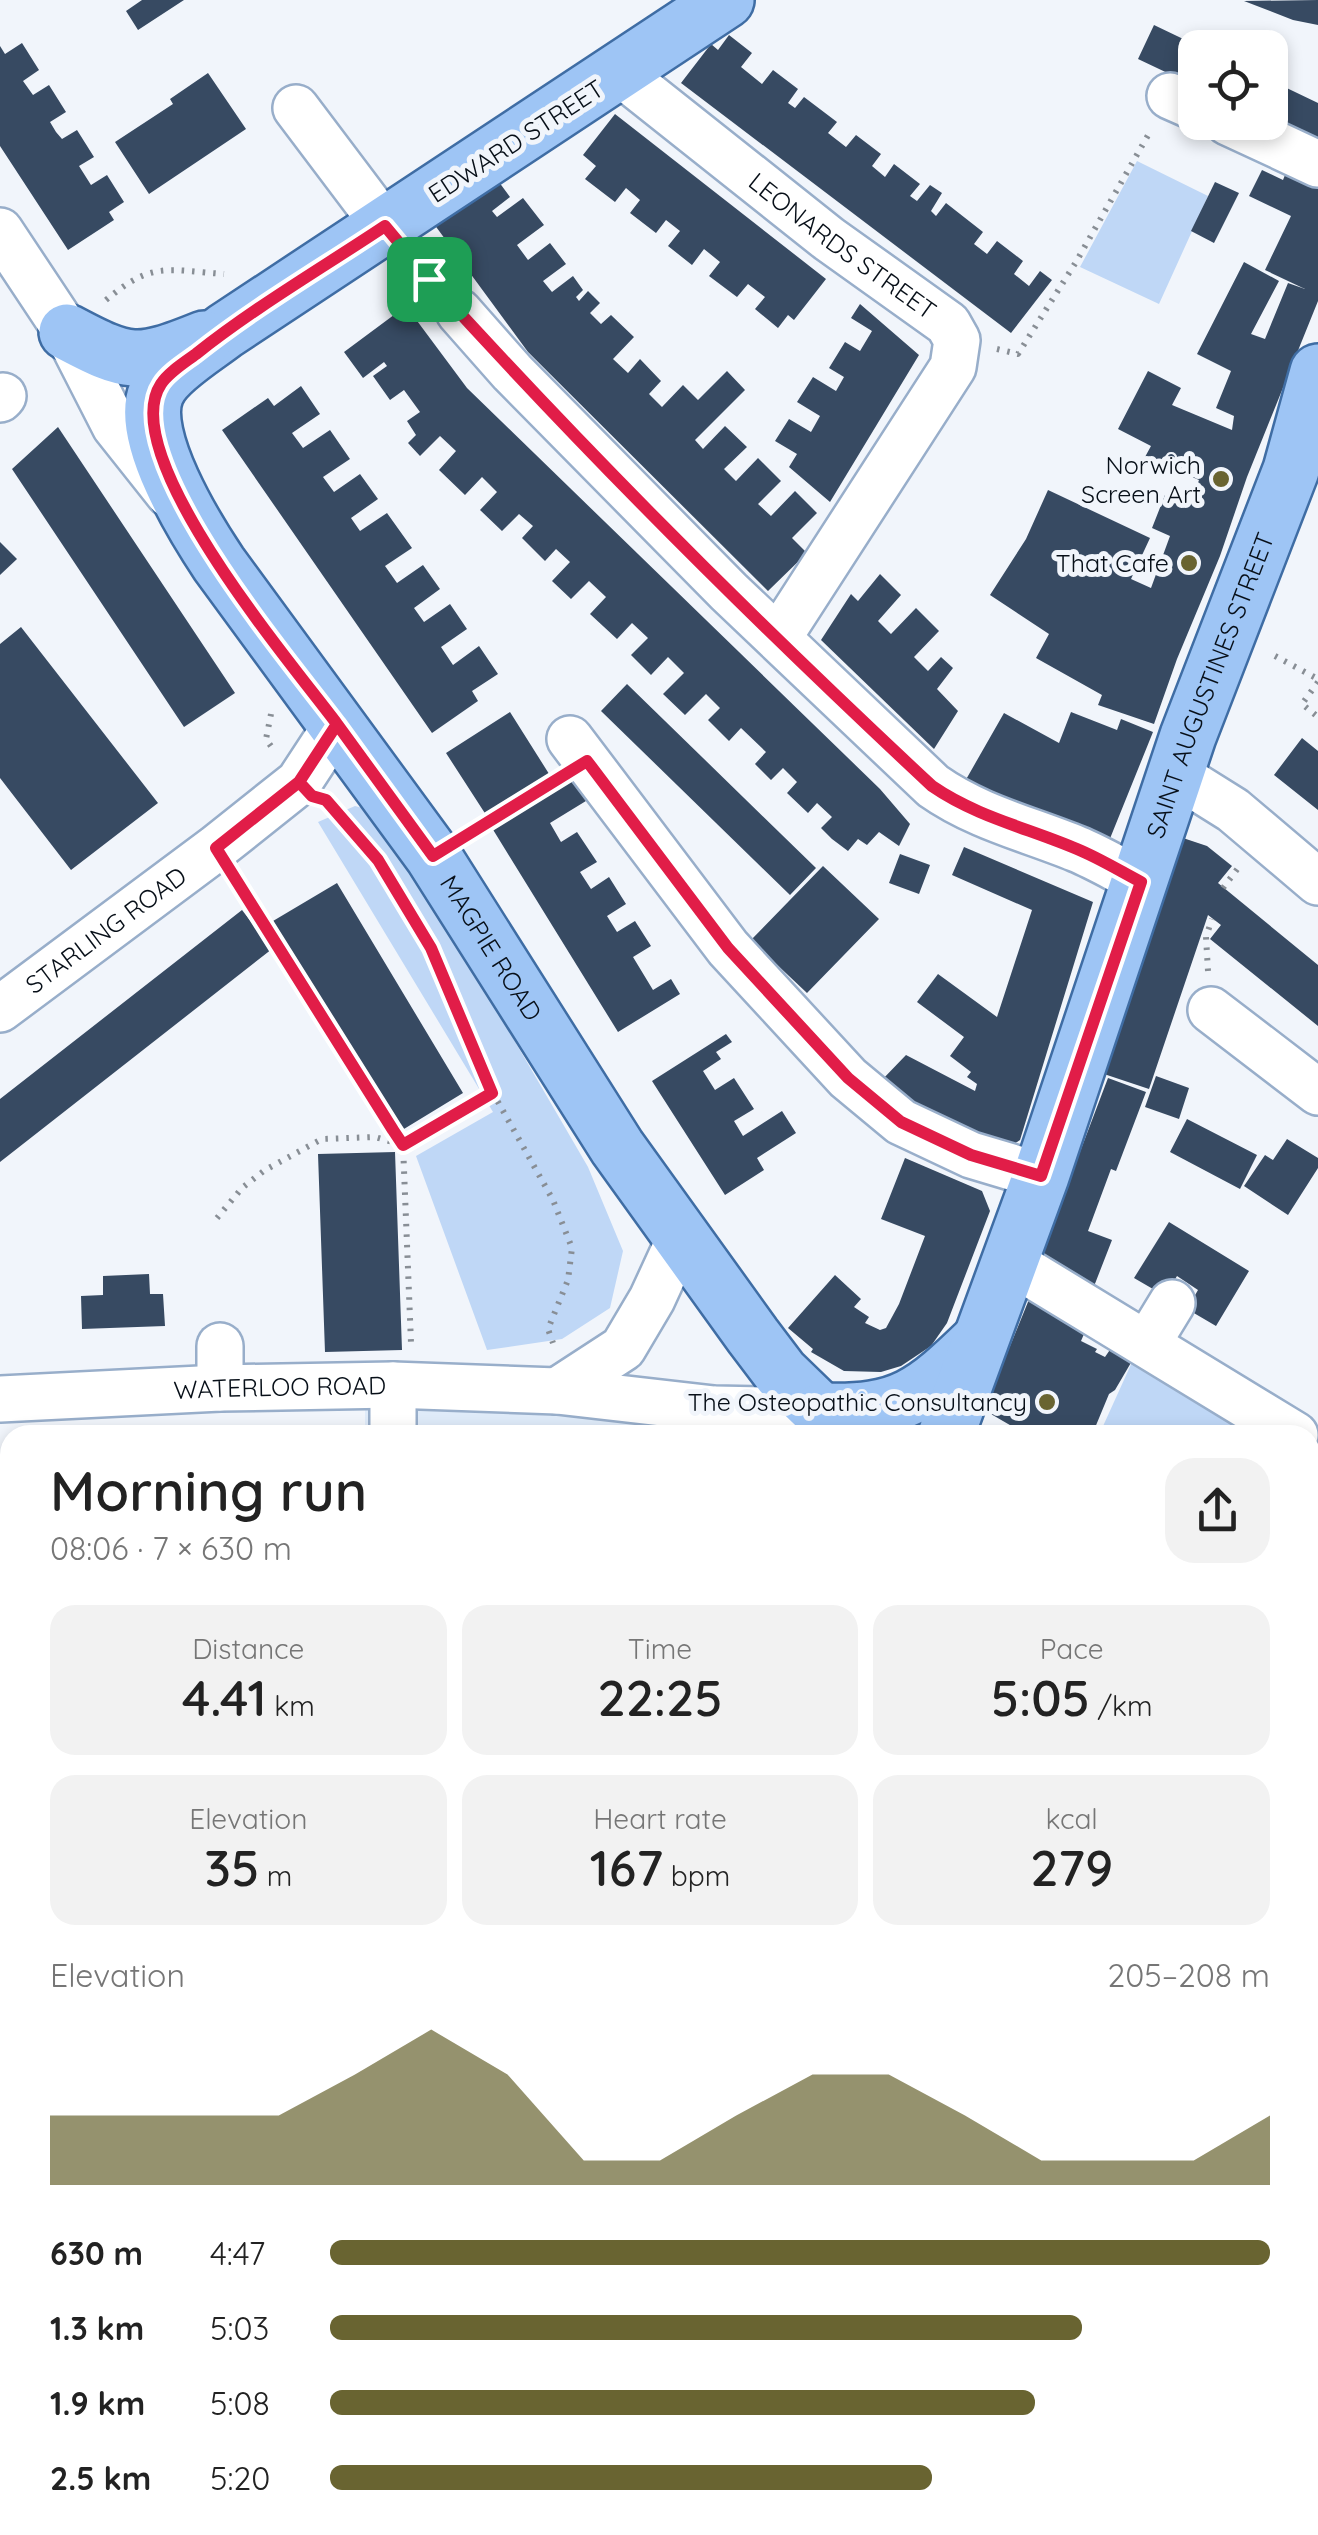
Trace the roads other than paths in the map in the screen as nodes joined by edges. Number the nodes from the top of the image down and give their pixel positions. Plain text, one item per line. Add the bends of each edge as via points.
1 (726, 0) edge
2 (620, 73) junction
3 (296, 108) dead end
4 (687, 126) joint
5 (1267, 140) edge
6 (1318, 164) edge
7 (385, 226) junction
8 (0, 231) edge
9 (459, 312) road end
10 (225, 331) junction
11 (56, 343) junction
12 (1318, 372) edge
13 (189, 519) junction
14 (778, 638) junction
15 (337, 724) junction
16 (579, 750) road end
17 (1177, 774) junction
18 (1141, 882) junction
19 (1318, 882) edge
20 (0, 1009) edge
21 (1211, 1010) dead end
22 (1318, 1092) edge
23 (1041, 1176) junction
24 (681, 1236) junction
25 (1011, 1262) junction
26 (1172, 1303) dead end
27 (984, 1336) junction
28 (1147, 1344) junction
29 (393, 1385) junction
30 (557, 1391) junction
31 (0, 1399) edge
32 (833, 1423) edge
33 (393, 1425) edge
34 (950, 1425) edge
35 (1279, 1425) edge

1 - 2 main road, EDWARD STREET
2 - 4 street, EDWARD STREET
2 - 7 main road, EDWARD STREET
3 - 7 street
4 - 14 street, LEONARDS STREET via 948,324 957,340 946,379
5 - 6 street
7 - 10 main road, EDWARD STREET
8 - 11 street, MAGPIE ROAD
9 - 14 street
10 - 11 main road via 178,350 132,358
10 - 13 main road via 164,378 155,393 161,455
11 - 13 street, MAGPIE ROAD
12 - 17 main road, SAINT AUGUSTINES STREET via 1291,470
13 - 15 main road, MAGPIE ROAD
14 - 18 street via 950,798
15 - 20 street, STARLING ROAD via 299,782
15 - 24 main road, MAGPIE ROAD via 433,856
16 - 23 street via 728,948 848,1078 901,1122 971,1155
17 - 18 main road, SAINT AUGUSTINES STREET
17 - 19 street via 1233,810
18 - 23 main road, SAINT AUGUSTINES STREET
21 - 22 street
23 - 25 main road, SAINT AUGUSTINES STREET
24 - 30 street via 623,1348
24 - 32 main road, MAGPIE ROAD via 781,1373
25 - 27 main road, SAINT AUGUSTINES STREET
25 - 28 street
26 - 28 street
27 - 32 main road, SAINT AUGUSTINES STREET via 945,1373 892,1406
27 - 34 main road, SAINT AUGUSTINES STREET
28 - 35 street
29 - 30 street, WATERLOO ROAD
29 - 31 street, WATERLOO ROAD via 220,1367
29 - 33 street
30 - 32 street, WATERLOO ROAD

